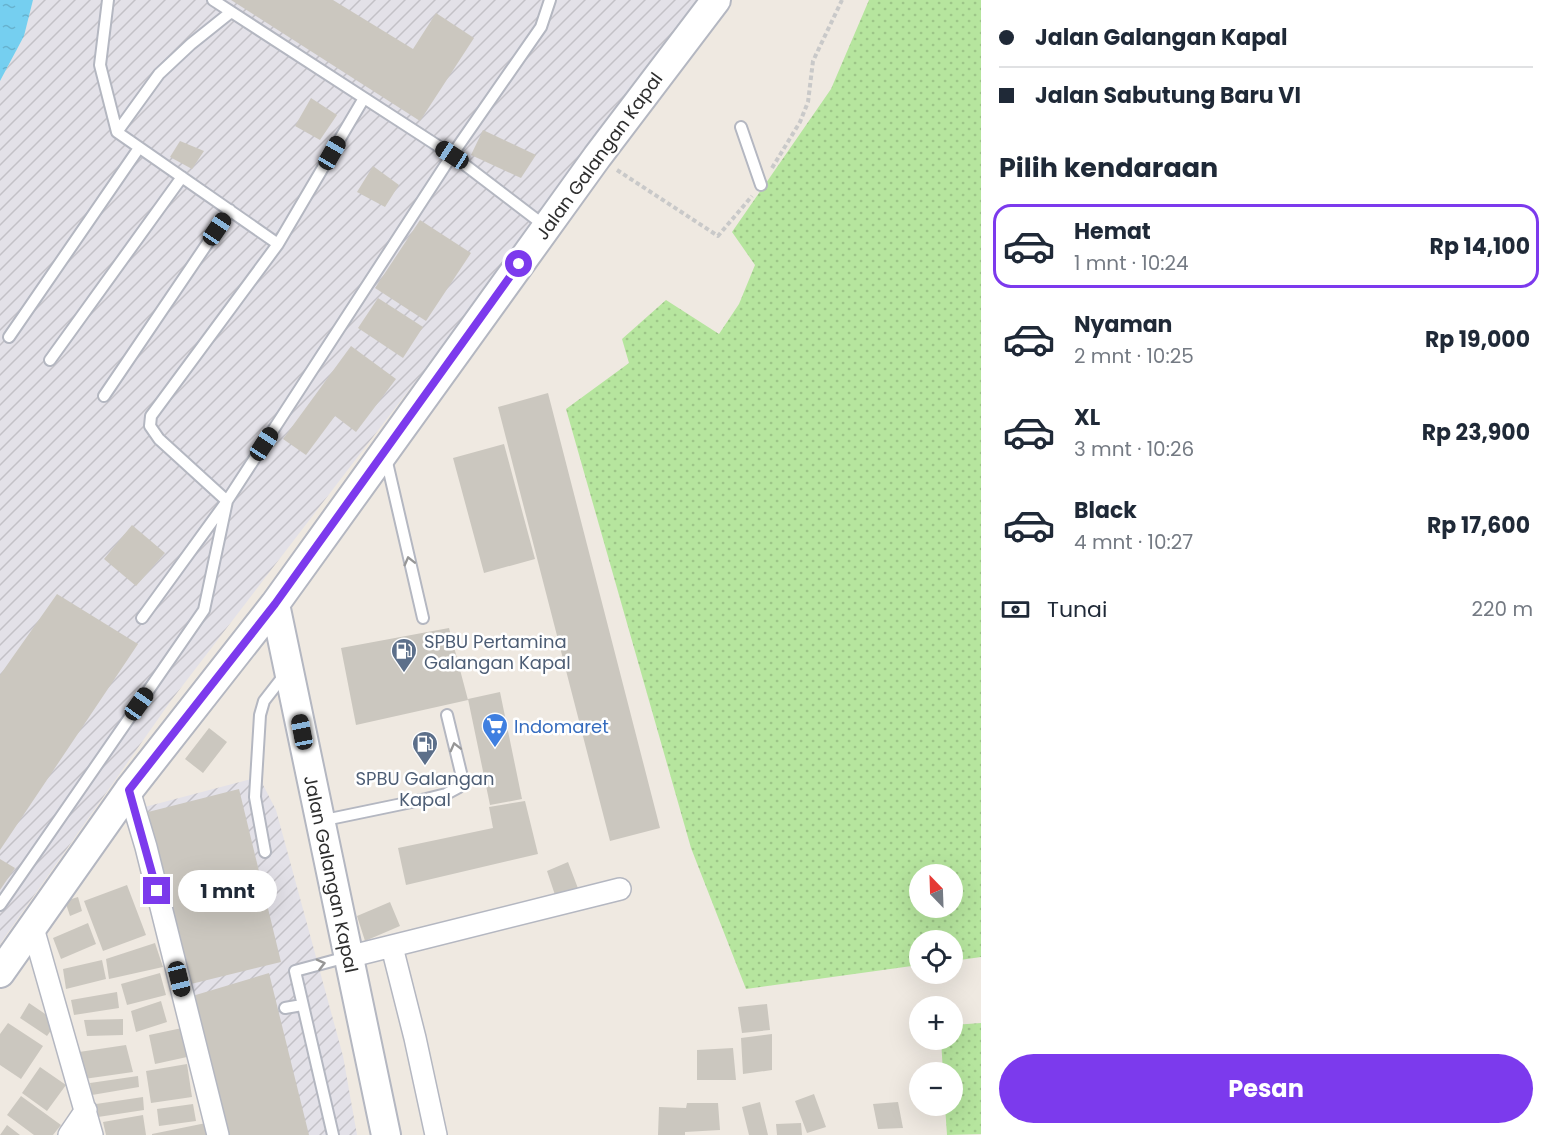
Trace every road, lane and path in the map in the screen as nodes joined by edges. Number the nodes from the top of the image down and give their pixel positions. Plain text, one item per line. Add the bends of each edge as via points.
1 (108, 0) edge
2 (213, 0) edge
3 (550, 0) edge
4 (716, 0) edge
5 (231, 12) junction
6 (364, 98) junction
7 (741, 127) dead end
8 (117, 132) junction
9 (139, 148) junction
10 (452, 155) junction
11 (182, 177) junction
12 (761, 185) dead end
13 (230, 210) junction
14 (546, 227) junction
15 (278, 244) junction
16 (9, 337) dead end
17 (50, 360) dead end
18 (104, 396) dead end
19 (385, 452) junction
20 (227, 501) junction
21 (275, 604) junction
22 (142, 618) dead end
23 (423, 618) dead end
24 (289, 669) junction
25 (447, 715) dead end
26 (129, 790) junction
27 (320, 821) junction
28 (265, 852) dead end
29 (620, 889) dead end
30 (0, 905) edge
31 (33, 928) junction
32 (392, 947) junction
33 (348, 957) junction
34 (0, 974) edge
35 (303, 1005) junction
36 (285, 1008) dead end
37 (86, 1110) junction
38 (69, 1135) edge
39 (92, 1135) edge
40 (218, 1135) edge
41 (333, 1135) edge
42 (386, 1135) edge
43 (436, 1135) edge

1 - 8 lane via 100,65
2 - 5 lane
3 - 10 lane via 541,27
4 - 14 main road, Jalan Galangan Kapal
5 - 6 lane
5 - 8 lane via 159,74
6 - 10 lane
6 - 15 lane
7 - 12 lane
8 - 9 lane
9 - 11 lane
9 - 16 lane
10 - 14 lane
10 - 20 lane
11 - 13 lane
11 - 17 lane
13 - 15 lane
13 - 18 lane
14 - 19 main road, Jalan Galangan Kapal
15 - 20 lane via 151,416 150,426 159,439
19 - 21 main road, Jalan Galangan Kapal
23 -> 19 lane
20 - 22 lane
20 - 30 lane via 204,610
21 - 24 main road, Jalan Galangan Kapal
21 - 26 main road
24 - 27 main road, Jalan Galangan Kapal
24 - 28 lane via 264,701 260,715 255,797
27 -> 25 lane via 426,799 459,787 462,777
26 - 31 main road
26 - 40 street
27 - 33 main road, Jalan Galangan Kapal
29 - 32 street
31 - 34 main road
31 - 37 street
32 - 33 street
32 - 43 street
35 -> 33 lane via 295,971
33 - 42 main road, Jalan Galangan Kapal
35 - 36 lane
35 - 41 lane
37 - 38 street
37 - 39 street

